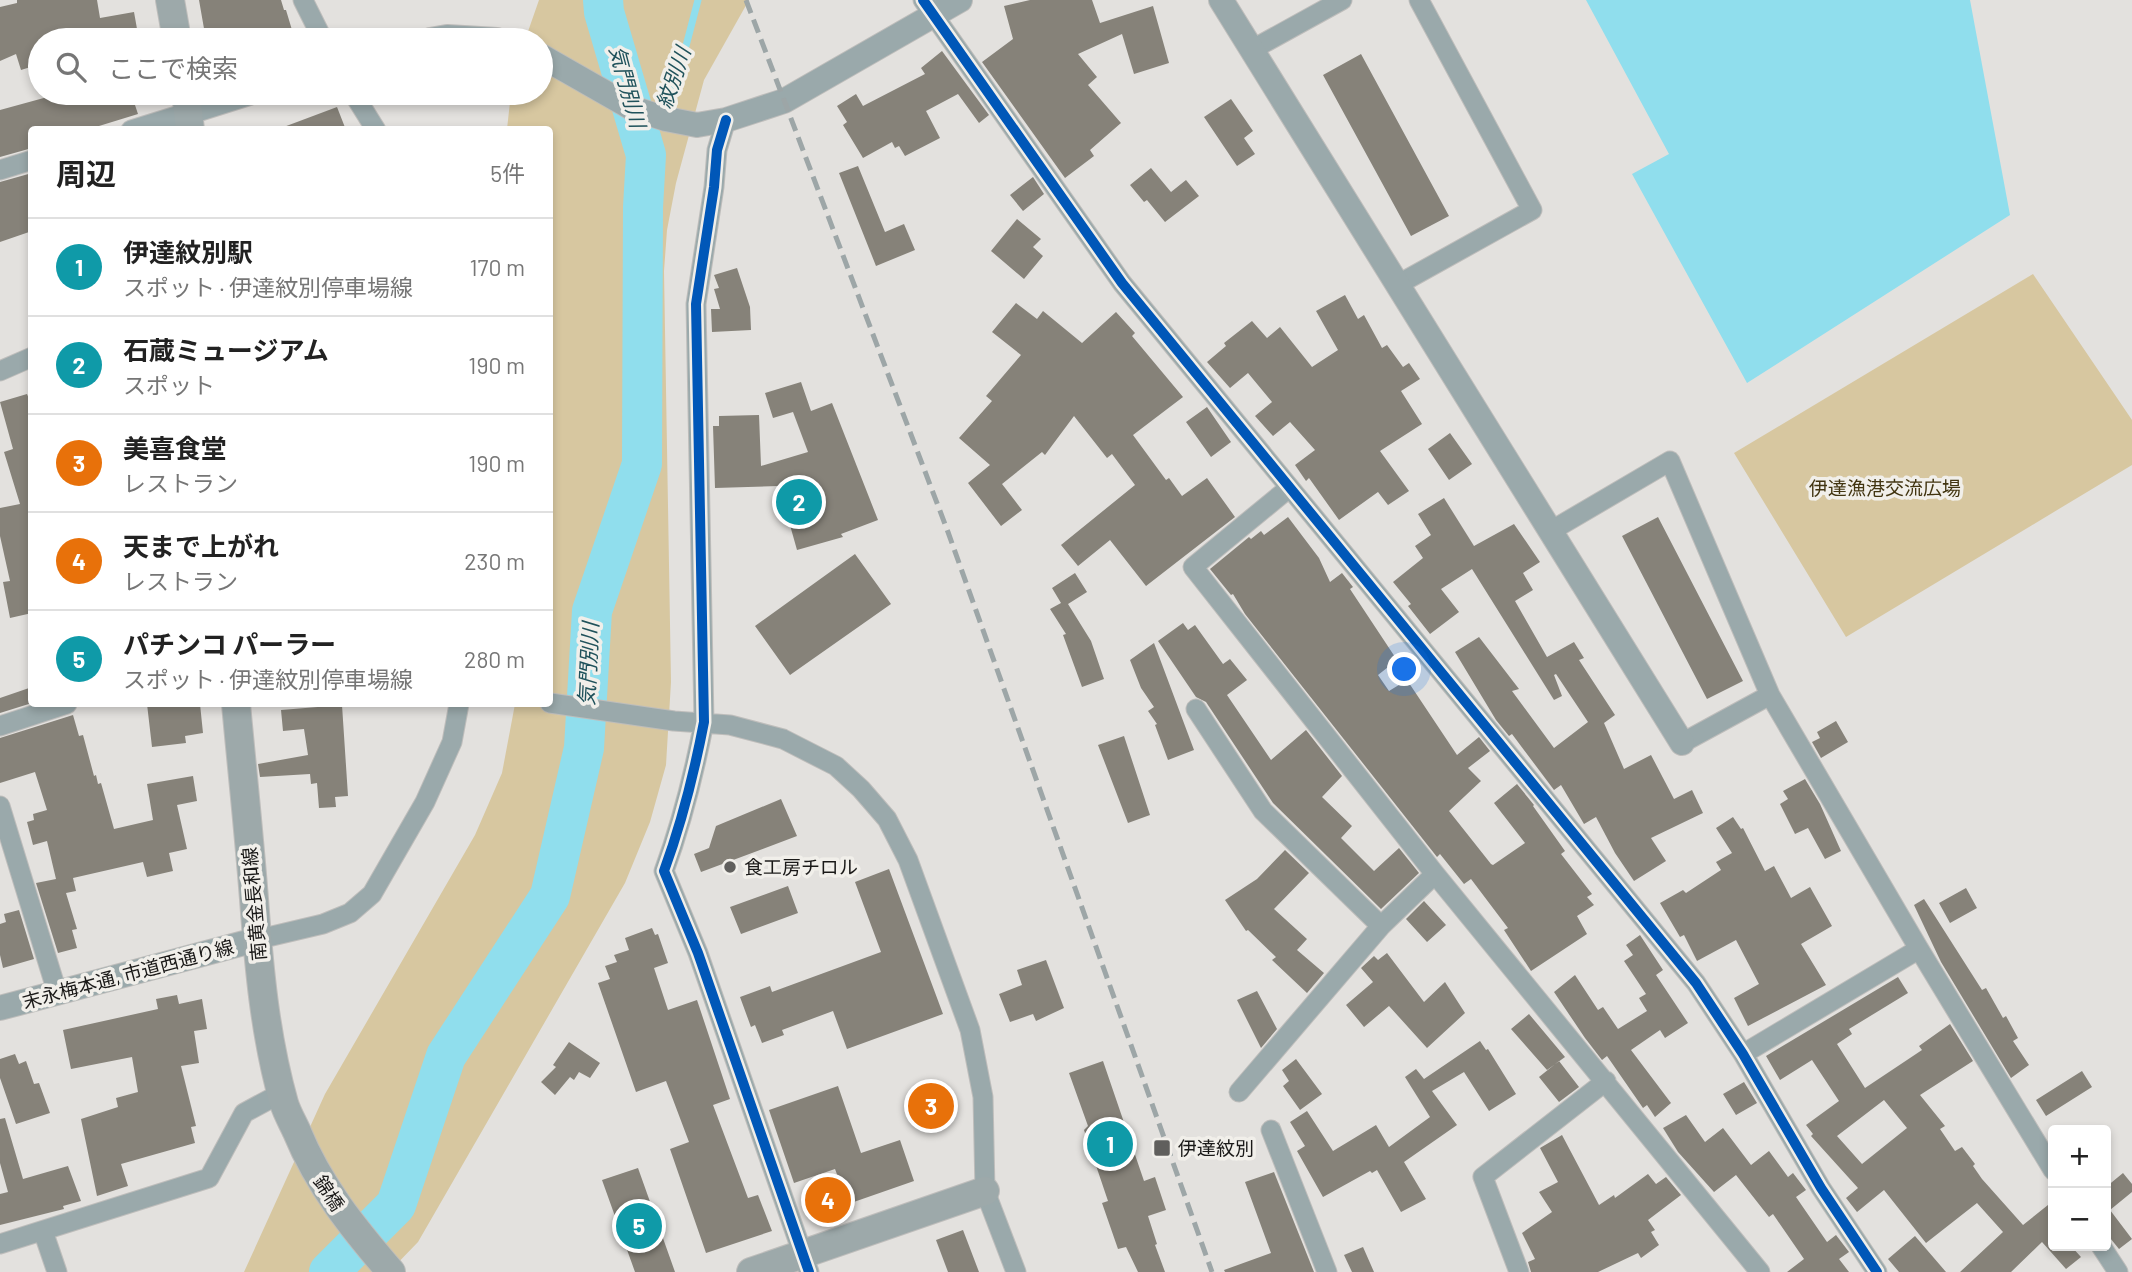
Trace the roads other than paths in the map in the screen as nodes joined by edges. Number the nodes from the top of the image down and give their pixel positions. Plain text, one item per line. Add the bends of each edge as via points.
1 (170, 0) edge
2 (303, 0) edge
3 (960, 0) edge
4 (1221, 0) edge
5 (1342, 0) edge
6 (1419, 0) edge
7 (928, 8) edge
8 (175, 28) edge
9 (317, 28) edge
10 (1253, 49) junction
11 (553, 62) edge
12 (209, 105) edge
13 (360, 105) edge
14 (189, 111) edge
15 (726, 120) junction
16 (143, 126) edge
17 (374, 126) edge
18 (28, 161) edge
19 (0, 170) edge
20 (1397, 285) junction
21 (28, 360) edge
22 (0, 371) edge
23 (1289, 488) junction
24 (1549, 532) junction
25 (1770, 695) junction
26 (553, 703) edge
27 (58, 707) edge
28 (236, 707) edge
29 (458, 707) edge
30 (1196, 709) dead end
31 (704, 722) junction
32 (0, 726) edge
33 (1682, 743) joint
34 (0, 806) edge
35 (1435, 874) junction
36 (1381, 926) junction
37 (255, 940) junction
38 (1919, 949) junction
39 (58, 992) junction
40 (0, 1008) edge
41 (1744, 1054) junction
42 (1606, 1081) junction
43 (1239, 1092) dead end
44 (283, 1097) junction
45 (1271, 1130) dead end
46 (2048, 1162) edge
47 (985, 1191) junction
48 (43, 1231) junction
49 (0, 1244) edge
50 (2104, 1251) edge
51 (805, 1263) edge
52 (1872, 1270) edge
53 (57, 1272) edge
54 (391, 1272) edge
55 (751, 1272) edge
56 (1016, 1272) edge
57 (1327, 1272) edge
58 (1519, 1272) edge
59 (1760, 1272) edge
60 (2118, 1272) edge

1 - 8 main road
2 - 9 street
3 - 7 street
4 - 10 street
5 - 10 street
6 - 20 street via 1532,210
7 - 15 street via 784,101
7 - 23 street via 1122,283
10 - 20 street
11 - 15 street via 632,108 697,125
12 - 14 street
13 - 17 street
14 - 16 street
15 - 31 street via 717,150 696,304
18 - 19 street
20 - 24 street
21 - 22 street
23 - 35 street via 1193,567
23 - 41 street via 1696,984
24 - 25 street via 1670,461
24 - 33 street
25 - 33 street
25 - 38 street
26 - 31 street via 674,722
27 - 32 street
28 - 37 main road, 南黄金長和線
29 - 37 street via 452,742 425,802 372,894 350,913 323,924
30 - 36 street via 1263,811
31 - 47 street via 754,730 811,752 836,766 887,819 908,860 970,1030 983,1097
31 - 51 street via 693,781 664,871 698,953
34 - 39 street
35 - 36 street
35 - 42 street
36 - 43 street
37 - 39 street, 末永梅本通, 市道西通り線
37 - 44 main road, 南黄金長和線 via 265,1017
38 - 41 street
38 - 46 street
39 - 40 street, 末永梅本通, 市道西通り線
41 - 52 street
42 - 58 street via 1483,1177
42 - 59 street
44 - 48 street via 244,1113 209,1178
44 - 54 main road, 錦橋 via 306,1156 327,1191
45 - 57 street
47 - 51 main road
47 - 56 street
48 - 49 street
48 - 53 street
50 - 60 street
51 - 55 main road

